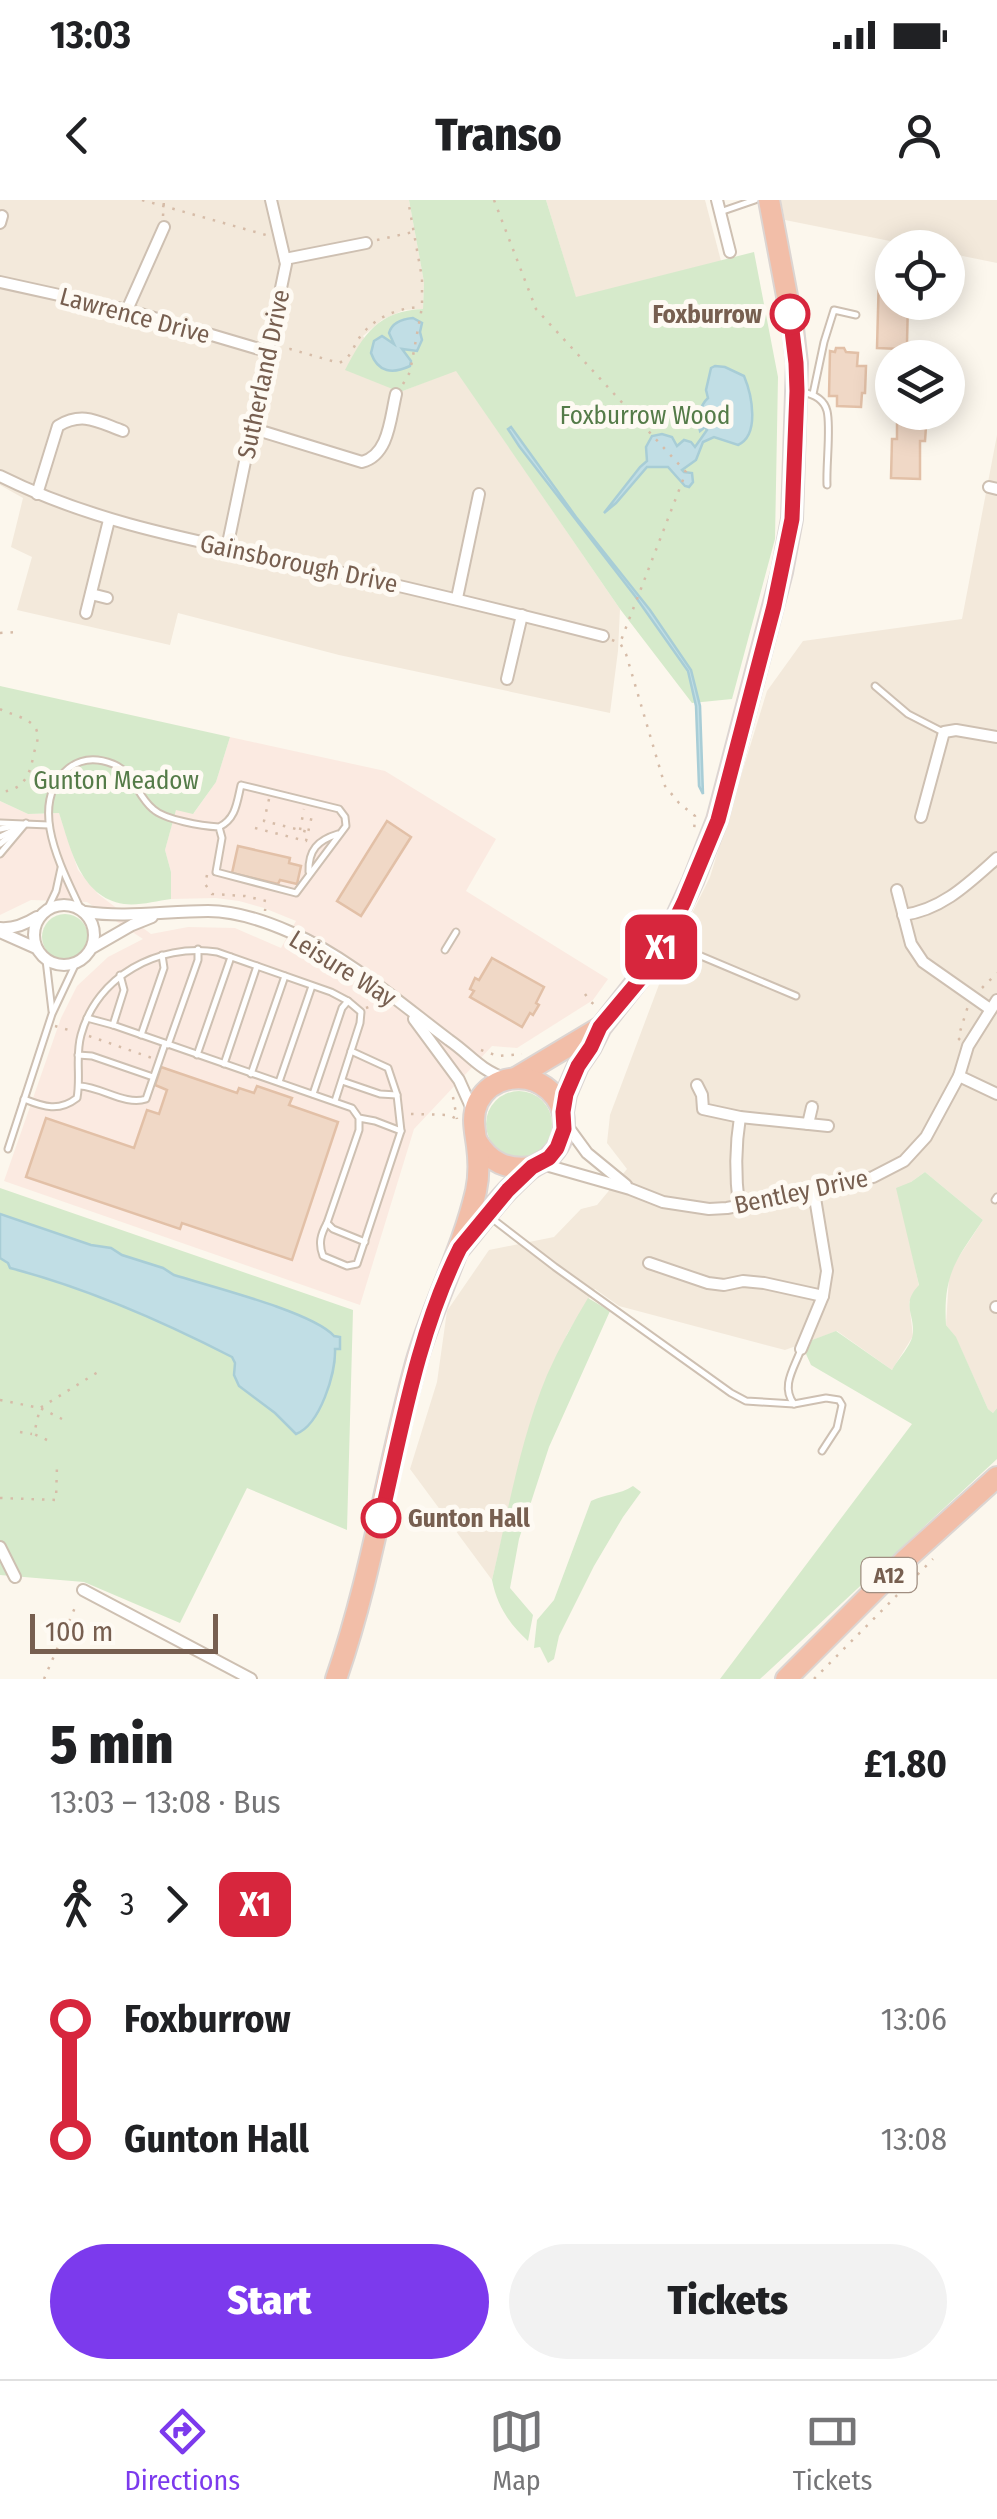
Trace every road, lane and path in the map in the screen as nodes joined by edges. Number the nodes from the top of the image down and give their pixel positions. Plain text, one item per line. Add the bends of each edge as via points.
1 (142, 200) edge
2 (271, 200) edge
3 (408, 200) edge
4 (494, 200) edge
5 (754, 200) edge
6 (769, 200) edge
7 (163, 203) edge
8 (718, 206) edge
9 (164, 227) joint
10 (415, 232) junction
11 (282, 240) junction
12 (366, 243) joint
13 (730, 252) dead end
14 (285, 259) junction
15 (0, 282) edge
16 (422, 307) junction
17 (127, 310) junction
18 (856, 315) dead end
19 (268, 352) junction
20 (805, 393) junction
21 (396, 394) joint
22 (251, 428) junction
23 (123, 430) dead end
24 (0, 476) edge
25 (828, 484) dead end
26 (37, 494) junction
27 (478, 494) dead end
28 (109, 520) junction
29 (227, 548) junction
30 (91, 594) junction
31 (107, 598) dead end
32 (456, 598) junction
33 (86, 613) dead end
34 (522, 615) junction
35 (17, 632) dead end
36 (0, 633) edge
37 (603, 636) joint
38 (620, 643) junction
39 (507, 679) dead end
40 (874, 686) dead end
41 (0, 708) edge
42 (950, 731) junction
43 (997, 738) edge
44 (0, 792) edge
45 (277, 801) dead end
46 (305, 808) dead end
47 (314, 810) dead end
48 (921, 816) dead end
49 (270, 822) junction
50 (26, 823) junction
51 (49, 825) junction
52 (0, 826) edge
53 (219, 827) junction
54 (254, 828) dead end
55 (300, 830) junction
56 (267, 832) junction
57 (308, 832) junction
58 (340, 833) junction
59 (694, 840) dead end
60 (0, 846) edge
61 (997, 858) edge
62 (61, 865) junction
63 (310, 875) junction
64 (896, 890) dead end
65 (45, 911) junction
66 (83, 911) junction
67 (162, 913) junction
68 (903, 914) junction
69 (0, 930) edge
70 (456, 932) dead end
71 (665, 941) junction
72 (36, 948) junction
73 (92, 948) junction
74 (198, 950) junction
75 (445, 950) dead end
76 (162, 955) junction
77 (231, 957) junction
78 (46, 960) junction
79 (76, 963) junction
80 (258, 966) junction
81 (997, 973) edge
82 (120, 976) junction
83 (285, 976) junction
84 (312, 986) junction
85 (585, 994) dead end
86 (796, 996) dead end
87 (974, 996) junction
88 (348, 1000) junction
89 (994, 1004) edge
90 (361, 1012) junction
91 (403, 1013) junction
92 (52, 1014) junction
93 (87, 1018) junction
94 (594, 1021) junction
95 (49, 1024) junction
96 (113, 1025) junction
97 (82, 1034) junction
98 (141, 1035) junction
99 (166, 1044) junction
100 (472, 1045) dead end
101 (530, 1051) dead end
102 (351, 1052) junction
103 (78, 1055) junction
104 (197, 1055) junction
105 (159, 1060) junction
106 (224, 1064) junction
107 (251, 1074) junction
108 (959, 1076) junction
109 (154, 1077) junction
110 (512, 1078) junction
111 (341, 1081) junction
112 (278, 1082) junction
113 (697, 1085) dead end
114 (79, 1086) junction
115 (452, 1090) dead end
116 (312, 1094) junction
117 (997, 1094) edge
118 (397, 1095) junction
119 (24, 1099) junction
120 (334, 1101) junction
121 (812, 1107) dead end
122 (400, 1114) junction
123 (564, 1116) junction
124 (740, 1117) junction
125 (359, 1118) junction
126 (808, 1124) junction
127 (828, 1126) dead end
128 (466, 1128) junction
129 (401, 1131) junction
130 (8, 1149) dead end
131 (536, 1165) junction
132 (630, 1189) junction
133 (814, 1192) junction
134 (739, 1206) junction
135 (488, 1215) junction
136 (327, 1223) junction
137 (366, 1242) junction
138 (460, 1248) junction
139 (649, 1263) dead end
140 (823, 1296) junction
141 (801, 1350) joint
142 (98, 1372) dead end
143 (0, 1400) edge
144 (794, 1404) junction
145 (40, 1408) junction
146 (62, 1419) dead end
147 (20, 1432) dead end
148 (34, 1434) junction
149 (47, 1440) dead end
150 (822, 1451) dead end
151 (57, 1466) dead end
152 (997, 1478) edge
153 (0, 1498) edge
154 (0, 1547) edge
155 (932, 1560) dead end
156 (15, 1577) dead end
157 (83, 1590) joint
158 (44, 1679) edge
159 (252, 1679) edge
160 (336, 1679) edge
161 (786, 1679) edge
162 (814, 1679) edge

1 - 7 path
2 - 11 street, Sutherland Drive
3 - 10 path
4 - 38 path via 536,309 686,472
5 - 8 lane
6 - 20 highway
7 - 9 path
7 - 11 path
8 - 13 street
9 - 17 street
10 - 12 path
10 - 16 path
11 - 14 street, Sutherland Drive
12 - 14 street
14 - 19 street, Sutherland Drive
15 - 17 street, Lawrence Drive
16 - 19 path via 381,318 339,364 290,350
16 - 21 path via 410,372
17 - 19 street, Lawrence Drive
18 - 20 lane via 834,310
19 - 22 street, Sutherland Drive
20 - 25 lane via 827,411
20 - 71 highway via 782,572 718,820
21 - 22 street via 382,448 362,462
22 - 29 street, Sutherland Drive
23 - 26 street via 84,417 58,426
24 - 26 street, Gainsborough Drive
26 - 28 street, Gainsborough Drive
27 - 32 street
28 - 29 street, Gainsborough Drive
28 - 30 street
29 - 32 street, Gainsborough Drive
30 - 31 street
30 - 33 street
32 - 34 street, Gainsborough Drive
34 - 37 street, Gainsborough Drive
34 - 39 street
35 - 36 path
37 - 38 path
38 - 59 path via 665,786 695,816
40 - 42 lane via 908,714
41 - 44 path via 35,727 38,737 29,776
42 - 43 street
42 - 48 street
45 - 49 path via 269,799 264,821
46 - 55 path
47 - 57 path
49 - 55 path
49 - 56 path
50 - 51 lane
50 - 52 lane
50 - 60 lane
50 - 60 lane
51 - 53 lane via 52,790 61,774 91,759 126,770 153,810 166,817
51 - 62 lane
53 - 58 lane via 233,814 241,786 339,809 346,826
53 - 63 lane via 218,873 296,893
54 - 56 path
55 - 57 path
56 - 57 path via 306,841
58 - 63 lane
58 - 63 lane via 322,839 308,858
61 - 68 street via 960,891 922,912
62 - 65 lane
62 - 66 lane
64 - 68 street
65 - 66 street, Leisure Way via 68,905
65 - 69 street, Leisure Way
65 - 72 street via 35,926
66 - 67 street, Leisure Way
66 - 73 street via 94,932
67 - 73 street, Leisure Way
67 - 91 street, Leisure Way via 212,911 291,932 356,970
68 - 87 street via 924,962
69 - 72 street, Leisure Way
70 - 75 lane
71 - 86 lane
71 - 94 highway via 646,972
72 - 78 street, Leisure Way
73 - 79 street, Leisure Way
74 - 76 lane
74 - 77 lane
74 - 99 lane
76 - 82 lane
76 - 98 lane via 164,968
77 - 80 lane
77 - 104 lane
78 - 79 street
78 - 92 lane
79 - 92 lane
80 - 83 lane
80 - 106 lane
81 - 87 path
82 - 93 lane
82 - 96 lane via 124,990
83 - 84 lane
83 - 107 lane
84 - 88 lane
84 - 112 lane
85 - 94 path via 597,1006
87 - 89 street
88 - 90 lane
88 - 116 lane
89 - 108 street, Bentley Drive via 968,1046
90 - 91 path via 376,1004
90 - 102 lane
91 - 110 street, Leisure Way via 487,1072
91 - 128 street, Leisure Way via 459,1080 472,1106
92 - 95 lane
93 - 96 lane
93 - 97 lane
94 - 110 highway
94 - 123 highway
95 - 97 path
95 - 119 lane
96 - 98 lane
97 - 103 lane
97 - 105 path
98 - 99 lane
99 - 104 lane
99 - 105 lane
100 - 101 path via 498,1056
102 - 111 lane
102 - 118 lane via 388,1068
103 - 109 lane
103 - 114 lane
104 - 106 lane
105 - 109 lane
106 - 107 lane
107 - 112 lane
108 - 117 street
108 - 133 street, Bentley Drive via 926,1137 904,1160 872,1177
109 - 114 lane via 138,1102
110 - 123 highway via 546,1086
110 - 128 highway via 484,1093
111 - 118 lane
111 - 120 lane
112 - 116 lane
113 - 124 street via 703,1109
114 - 119 lane via 77,1098 56,1108
115 - 128 path
116 - 120 lane
118 - 122 lane
119 - 130 lane
120 - 125 lane
121 - 126 street
122 - 128 path via 449,1115
122 - 129 lane
123 - 131 highway via 562,1140
123 - 132 street, Bentley Drive via 587,1153
124 - 126 street
124 - 134 street
125 - 129 lane
125 - 136 lane
126 - 127 street
128 - 131 highway via 504,1166
128 - 138 highway via 477,1188
129 - 137 lane
131 - 132 street, Bentley Drive
131 - 135 highway
132 - 134 street, Bentley Drive via 685,1207
133 - 134 street, Bentley Drive
133 - 140 street via 825,1252
135 - 138 highway
135 - 144 lane via 731,1393
136 - 137 lane
136 - 137 lane via 320,1248 333,1262 357,1264
138 - 160 highway via 416,1363 363,1595
139 - 140 street via 665,1275 708,1284 764,1283
140 - 141 street
141 - 144 lane via 788,1384
142 - 145 path
143 - 145 path
144 - 150 lane via 826,1398 842,1405
145 - 146 path
145 - 148 path
147 - 148 path
148 - 149 path
151 - 153 path via 56,1500
152 - 161 highway, A12
154 - 156 street
155 - 162 path
157 - 158 path
157 - 159 street

